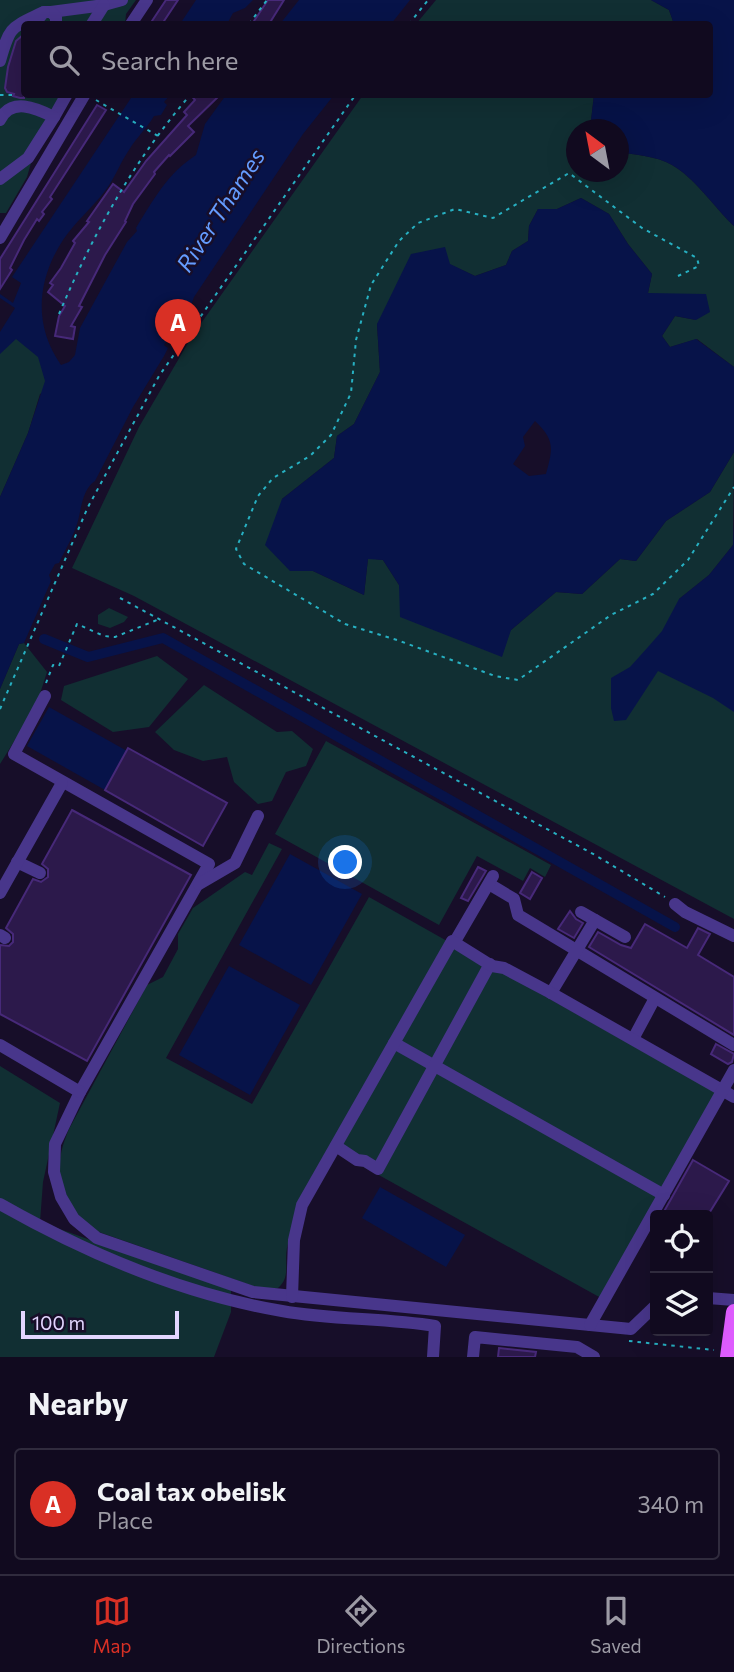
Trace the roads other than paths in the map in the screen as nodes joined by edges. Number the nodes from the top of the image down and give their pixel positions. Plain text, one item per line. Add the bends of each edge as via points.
1 (122, 0) edge
2 (147, 0) edge
3 (104, 5) junction
4 (51, 20) edge
5 (94, 21) edge
6 (133, 21) edge
7 (21, 25) edge
8 (0, 61) edge
9 (65, 98) edge
10 (89, 98) edge
11 (54, 117) junction
12 (0, 120) edge
13 (0, 178) edge
14 (2, 230) edge
15 (45, 696) road end
16 (62, 783) junction
17 (258, 816) dead end
18 (18, 862) junction
19 (40, 873) dead end
20 (197, 885) junction
21 (0, 893) edge
22 (675, 904) road end
23 (581, 912) dead end
24 (594, 920) junction
25 (734, 936) edge
26 (625, 937) dead end
27 (454, 943) junction
28 (576, 951) junction
29 (490, 964) junction
30 (551, 993) junction
31 (655, 998) junction
32 (633, 1039) junction
33 (394, 1043) junction
34 (0, 1045) edge
35 (734, 1045) edge
36 (434, 1066) junction
37 (734, 1070) edge
38 (80, 1092) junction
39 (728, 1093) edge
40 (336, 1146) junction
41 (664, 1195) junction
42 (0, 1204) edge
43 (292, 1297) junction
44 (713, 1298) edge
45 (734, 1300) edge
46 (650, 1311) edge
47 (734, 1312) edge
48 (590, 1325) junction
49 (433, 1357) edge
50 (473, 1357) edge
51 (594, 1357) edge
52 (728, 1357) edge

1 - 3 street
2 - 6 street
3 - 4 street
3 - 5 street
7 - 8 street via 8,34
9 - 11 street
10 - 14 street
11 - 12 street via 19,105 8,108
11 - 13 street via 28,158
15 - 16 street via 14,754
16 - 18 street
16 - 20 street via 209,864
17 - 20 street via 235,863
18 - 19 street
18 - 21 street
20 - 38 street
22 - 25 street
23 - 24 street
24 - 26 street
24 - 28 street
27 - 28 street via 491,880 514,899 518,915
27 - 29 street
27 - 33 street
28 - 30 street
28 - 31 street
29 - 30 street
29 - 36 street
30 - 32 street
31 - 32 street
31 - 35 street
32 - 39 street
33 - 36 street
33 - 40 street
34 - 38 street
36 - 40 street via 378,1168
36 - 41 street
37 - 39 street
38 - 43 street via 55,1144 54,1172 74,1219 97,1238 253,1292
39 - 41 street
40 - 43 street via 302,1205 294,1240
41 - 48 street
42 - 49 street via 66,1240 204,1294 285,1312 435,1326
43 - 48 street
44 - 45 street
46 - 48 street via 631,1329
47 - 52 main road
50 - 51 street via 475,1338 577,1347

